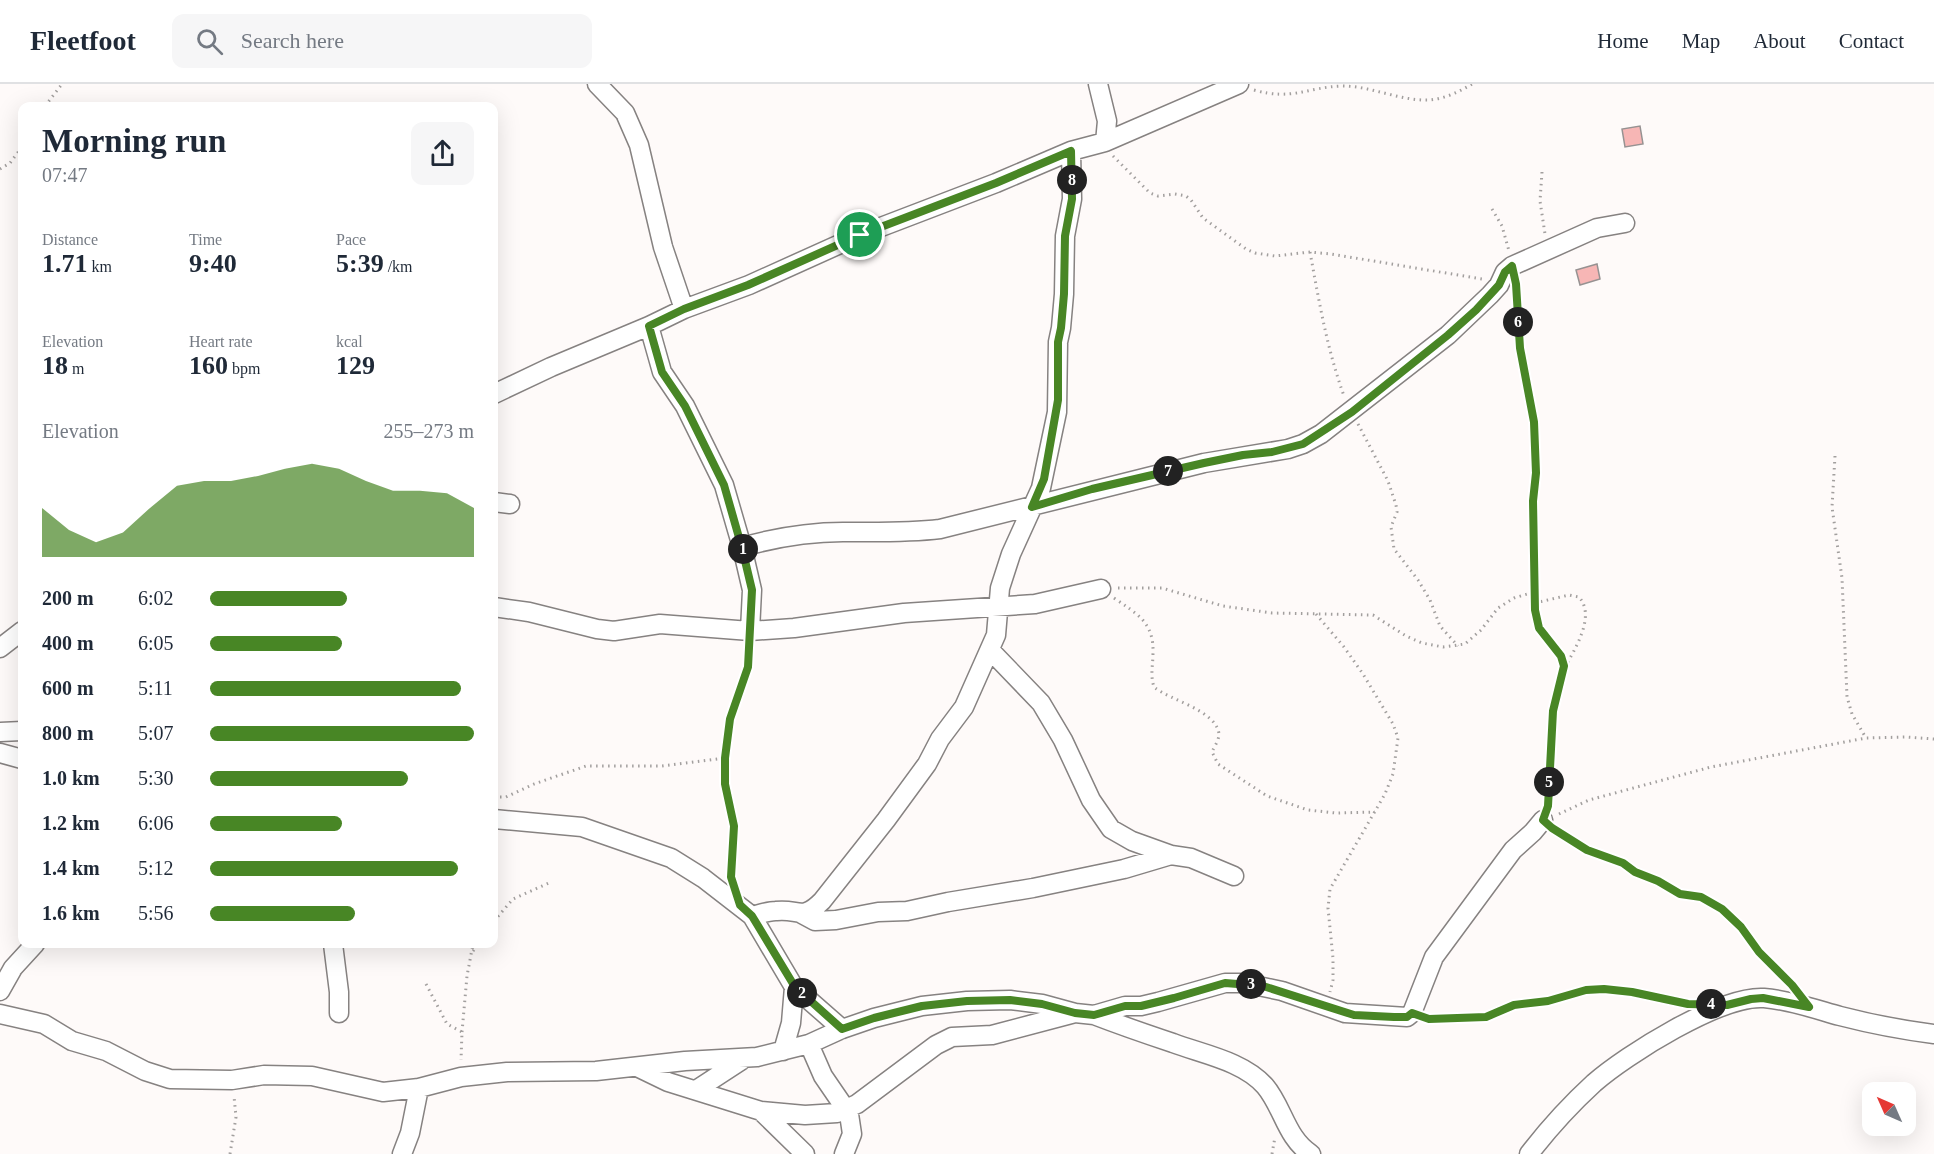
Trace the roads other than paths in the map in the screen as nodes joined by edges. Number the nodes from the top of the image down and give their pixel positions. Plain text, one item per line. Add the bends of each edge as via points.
1 (597, 84) edge
2 (1098, 84) edge
3 (1239, 84) edge
4 (1104, 142) junction
5 (1071, 151) junction
6 (1625, 223) dead end
7 (684, 309) junction
8 (649, 326) junction
9 (498, 392) edge
10 (1032, 507) junction
11 (742, 548) junction
12 (1101, 589) road end
13 (999, 607) junction
14 (498, 608) edge
15 (750, 631) junction
16 (18, 634) edge
17 (0, 648) edge
18 (990, 650) junction
19 (18, 731) edge
20 (0, 732) edge
21 (0, 753) edge
22 (18, 758) edge
23 (498, 819) edge
24 (1543, 820) road end
25 (1171, 855) junction
26 (1234, 876) dead end
27 (746, 910) junction
28 (802, 914) junction
29 (31, 948) edge
30 (334, 948) edge
31 (795, 987) junction
32 (0, 991) edge
33 (339, 1013) dead end
34 (1075, 1013) junction
35 (0, 1014) edge
36 (1094, 1015) junction
37 (842, 1029) junction
38 (1934, 1034) edge
39 (809, 1044) junction
40 (783, 1051) junction
41 (744, 1059) junction
42 (637, 1066) junction
43 (418, 1088) junction
44 (696, 1090) junction
45 (845, 1109) junction
46 (761, 1112) junction
47 (847, 1152) edge
48 (402, 1154) edge
49 (805, 1154) edge
50 (1311, 1154) edge
51 (1529, 1154) edge

1 - 7 street via 625,113 639,146 663,247
2 - 4 street via 1107,121
3 - 4 street
4 - 5 street
5 - 7 street
5 - 10 street via 1072,199 1065,236 1058,400 1044,479
6 - 10 street via 1597,228 1509,269 1476,310 1418,360 1352,412 1303,444 1092,489
7 - 8 street
8 - 9 street
8 - 11 street via 662,372 685,406 724,485
10 - 11 street via 940,529 822,534
10 - 13 street via 1011,554 1000,588
11 - 15 street via 752,590
12 - 13 street via 1035,604
13 - 15 street via 904,613
13 - 18 street
14 - 15 street via 614,631 660,624
16 - 17 street
18 - 25 street via 1041,703 1091,800 1111,829
18 - 28 street via 964,707 927,764 822,901
19 - 20 street
21 - 22 street
23 - 27 street via 582,827 671,858
24 - 36 street via 1513,850 1434,957 1407,1017 1354,1015 1263,986 1225,983
25 - 26 street via 1191,858
25 - 28 street via 1124,869 907,911 816,921
27 - 28 street
27 - 31 street
29 - 32 street via 13,968
30 - 33 street
31 - 37 street
31 - 40 street
34 - 36 street
34 - 37 street via 1010,1000 967,1001 922,1006
34 - 45 street via 992,1035 952,1037
35 - 43 street via 44,1024 72,1041 170,1079 232,1080 264,1074 312,1077 383,1092
36 - 50 street via 1238,1066 1264,1084 1293,1137
37 - 39 street
38 - 51 street via 1763,998 1727,1005 1678,1026 1597,1081 1558,1118
39 - 40 street
39 - 45 street
40 - 41 street
41 - 42 street
41 - 44 street
42 - 43 street via 596,1071 507,1072 461,1077
42 - 44 street via 668,1082
43 - 48 street
44 - 46 street
45 - 46 street via 805,1115
45 - 47 street via 852,1134
46 - 49 street

